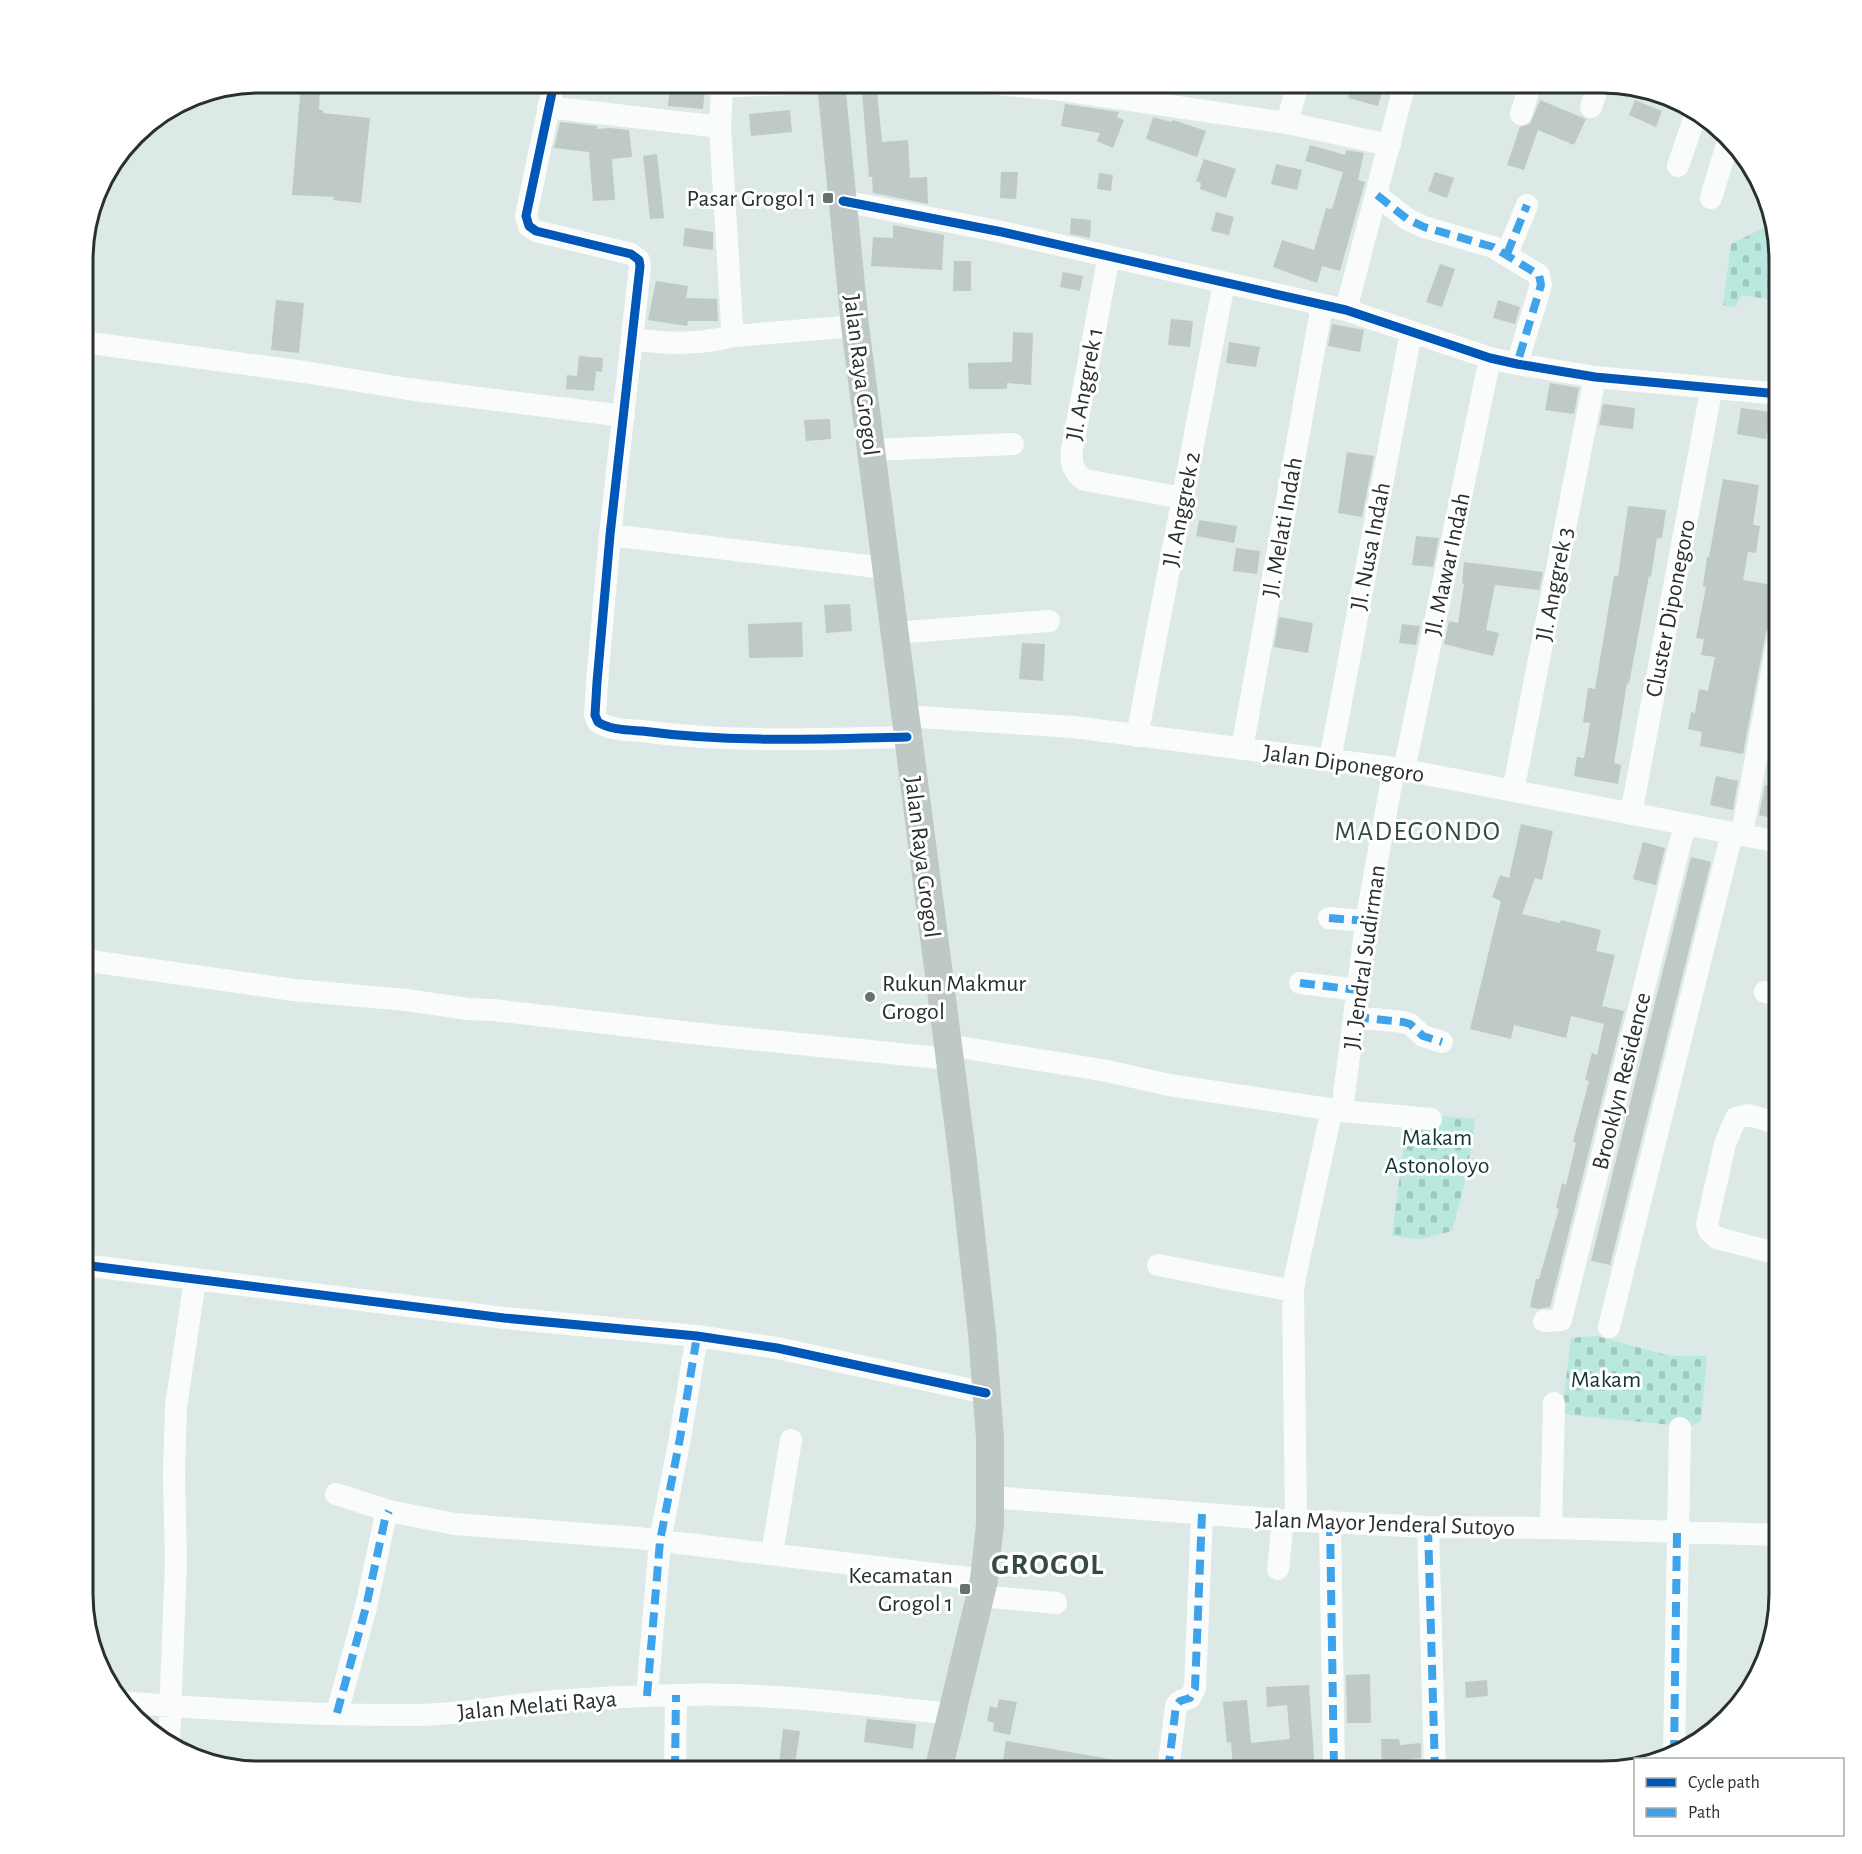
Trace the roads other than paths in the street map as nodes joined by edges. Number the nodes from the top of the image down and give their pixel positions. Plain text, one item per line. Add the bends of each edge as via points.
1 (552, 93) edge
2 (723, 93) edge
3 (832, 93) edge
4 (1082, 93) edge
5 (1295, 93) edge
6 (1403, 93) edge
7 (1528, 93) edge
8 (1596, 93) edge
9 (549, 107) junction
10 (1591, 107) dead end
11 (1521, 114) dead end
12 (1694, 120) edge
13 (1287, 123) junction
14 (720, 127) junction
15 (1390, 145) junction
16 (1726, 148) edge
17 (1678, 166) dead end
18 (1377, 195) junction
19 (1711, 198) dead end
20 (843, 201) junction
21 (1527, 205) dead end
22 (1507, 254) junction
23 (1109, 256) junction
24 (1224, 283) junction
25 (1322, 305) junction
26 (1346, 310) junction
27 (855, 326) junction
28 (1412, 332) junction
29 (733, 336) junction
30 (632, 339) junction
31 (93, 343) edge
32 (1490, 358) junction
33 (1517, 364) junction
34 (1595, 377) junction
35 (1769, 393) edge
36 (1709, 402) dead end
37 (624, 416) junction
38 (1013, 444) dead end
39 (872, 450) junction
40 (1183, 498) junction
41 (610, 535) junction
42 (885, 568) junction
43 (1049, 621) dead end
44 (894, 633) junction
45 (1769, 682) edge
46 (906, 726) junction
47 (1137, 736) junction
48 (1242, 749) junction
49 (1330, 760) junction
50 (1399, 769) junction
51 (1513, 791) junction
52 (1631, 814) junction
53 (1685, 824) junction
54 (1737, 834) junction
55 (1769, 840) edge
56 (1329, 918) dead end
57 (1367, 921) junction
58 (93, 961) edge
59 (1300, 983) dead end
60 (1357, 990) junction
61 (1354, 1017) junction
62 (1442, 1042) dead end
63 (948, 1052) junction
64 (1337, 1110) junction
65 (1431, 1119) dead end
66 (1769, 1121) edge
67 (1769, 1251) edge
68 (1158, 1265) dead end
69 (93, 1266) edge
70 (195, 1280) junction
71 (1293, 1292) junction
72 (1544, 1321) dead end
73 (1609, 1327) dead end
74 (697, 1336) junction
75 (986, 1393) junction
76 (1554, 1403) dead end
77 (1680, 1428) dead end
78 (791, 1440) dead end
79 (336, 1494) dead end
80 (992, 1497) junction
81 (389, 1511) junction
82 (1202, 1514) junction
83 (1290, 1520) junction
84 (1330, 1521) junction
85 (1428, 1527) junction
86 (1551, 1528) junction
87 (1677, 1532) junction
88 (1769, 1535) edge
89 (660, 1540) junction
90 (772, 1553) junction
91 (1278, 1569) dead end
92 (982, 1588) junction
93 (1056, 1603) dead end
94 (676, 1695) junction
95 (647, 1696) junction
96 (133, 1703) edge
97 (169, 1706) junction
98 (337, 1713) junction
99 (952, 1714) junction
100 (169, 1734) edge
101 (1674, 1745) edge
102 (675, 1761) edge
103 (941, 1761) edge
104 (1169, 1761) edge
105 (1334, 1761) edge
106 (1435, 1761) edge

1 - 9 street
2 - 14 street
3 - 20 main road, Jalan Raya Grogol
4 - 13 street
5 - 13 street
6 - 15 street
7 - 11 street
8 - 10 street
9 - 14 street
9 - 30 street via 526,216 529,225 536,231 631,254 639,260
12 - 17 street
13 - 15 street
14 - 29 street
15 - 18 street
16 - 19 street
18 - 22 street via 1396,212 1424,227
18 - 26 street
20 - 23 street
20 - 27 main road, Jalan Raya Grogol
21 - 22 street
22 - 33 street via 1541,280
23 - 24 street
23 - 40 street, Jl. Anggrek 1 via 1071,463 1085,480
24 - 25 street
24 - 40 street, Jl. Anggrek 2
25 - 26 street
25 - 48 street, Jl. Melati Indah
26 - 28 street
27 - 29 street
27 - 39 main road, Jalan Raya Grogol
28 - 32 street
28 - 49 street, Jl. Nusa Indah
29 - 30 street via 692,343
30 - 37 street
31 - 37 street
32 - 33 street
32 - 50 street, Jl. Mawar Indah
33 - 34 street
34 - 35 street
34 - 51 street, Jl. Anggrek 3
36 - 52 street, Cluster Diponegoro
37 - 41 street
38 - 39 street
39 - 42 main road, Jalan Raya Grogol
40 - 47 street, Jl. Anggrek 2
41 - 42 street
41 - 46 street, Jalan Diponegoro via 595,706 595,715 603,726 684,737 765,741
42 - 44 main road, Jalan Raya Grogol
43 - 44 street
44 - 46 main road, Jalan Raya Grogol
45 - 54 street
46 - 47 street, Jalan Diponegoro via 1044,724
46 - 63 main road, Jalan Raya Grogol
47 - 48 street, Jalan Diponegoro
48 - 49 street, Jalan Diponegoro
49 - 50 street, Jalan Diponegoro
50 - 51 street, Jalan Diponegoro
50 - 57 street, Jl. Jendral Sudirman
51 - 52 street, Jalan Diponegoro
52 - 53 street, Jalan Diponegoro
53 - 54 street, Jalan Diponegoro
53 - 72 street, Brooklyn Residence via 1561,1320
54 - 55 street, Jalan Diponegoro
54 - 73 street
56 - 57 street
57 - 60 street, Jl. Jendral Sudirman
58 - 63 street via 294,990 691,1033
59 - 60 street
60 - 61 street, Jl. Jendral Sudirman
61 - 62 street via 1403,1022 1423,1036
61 - 64 street, Jl. Jendral Sudirman
63 - 64 street via 1107,1071 1169,1085
63 - 75 main road, Jalan Raya Grogol
64 - 65 street
64 - 71 street, Jl. Jendral Sudirman
66 - 67 street via 1749,1115 1736,1118 1725,1144 1707,1224 1717,1238
68 - 71 street
69 - 70 street
70 - 74 street via 504,1318
70 - 97 street via 176,1406 176,1561
71 - 83 street, Jl. Jendral Sudirman
74 - 75 street via 777,1348
74 - 89 street
75 - 80 main road, Jalan Raya Grogol
76 - 86 street
77 - 87 street
78 - 90 street
79 - 81 street
80 - 82 street, Jalan Mayor Jenderal Sutoyo
80 - 92 main road, Jalan Raya Grogol
81 - 89 street via 455,1524
81 - 98 street
82 - 83 street, Jalan Mayor Jenderal Sutoyo
82 - 104 street via 1195,1688 1190,1698 1176,1706
83 - 84 street, Jalan Mayor Jenderal Sutoyo
83 - 91 street, Jl. Jendral Sudirman
84 - 85 street, Jalan Mayor Jenderal Sutoyo
84 - 105 street
85 - 86 street, Jalan Mayor Jenderal Sutoyo
85 - 106 street
86 - 87 street, Jalan Mayor Jenderal Sutoyo
87 - 88 street, Jalan Mayor Jenderal Sutoyo
87 - 101 street
89 - 90 street
89 - 95 street
90 - 92 street
92 - 93 street
92 - 99 main road, Jalan Raya Grogol
94 - 95 street, Jalan Melati Raya
94 - 99 street, Jalan Melati Raya via 753,1696
94 - 102 street
95 - 98 street, Jalan Melati Raya via 420,1715
96 - 97 street, Jalan Melati Raya
97 - 98 street, Jalan Melati Raya
97 - 100 street
99 - 103 main road, Jalan Raya Grogol

